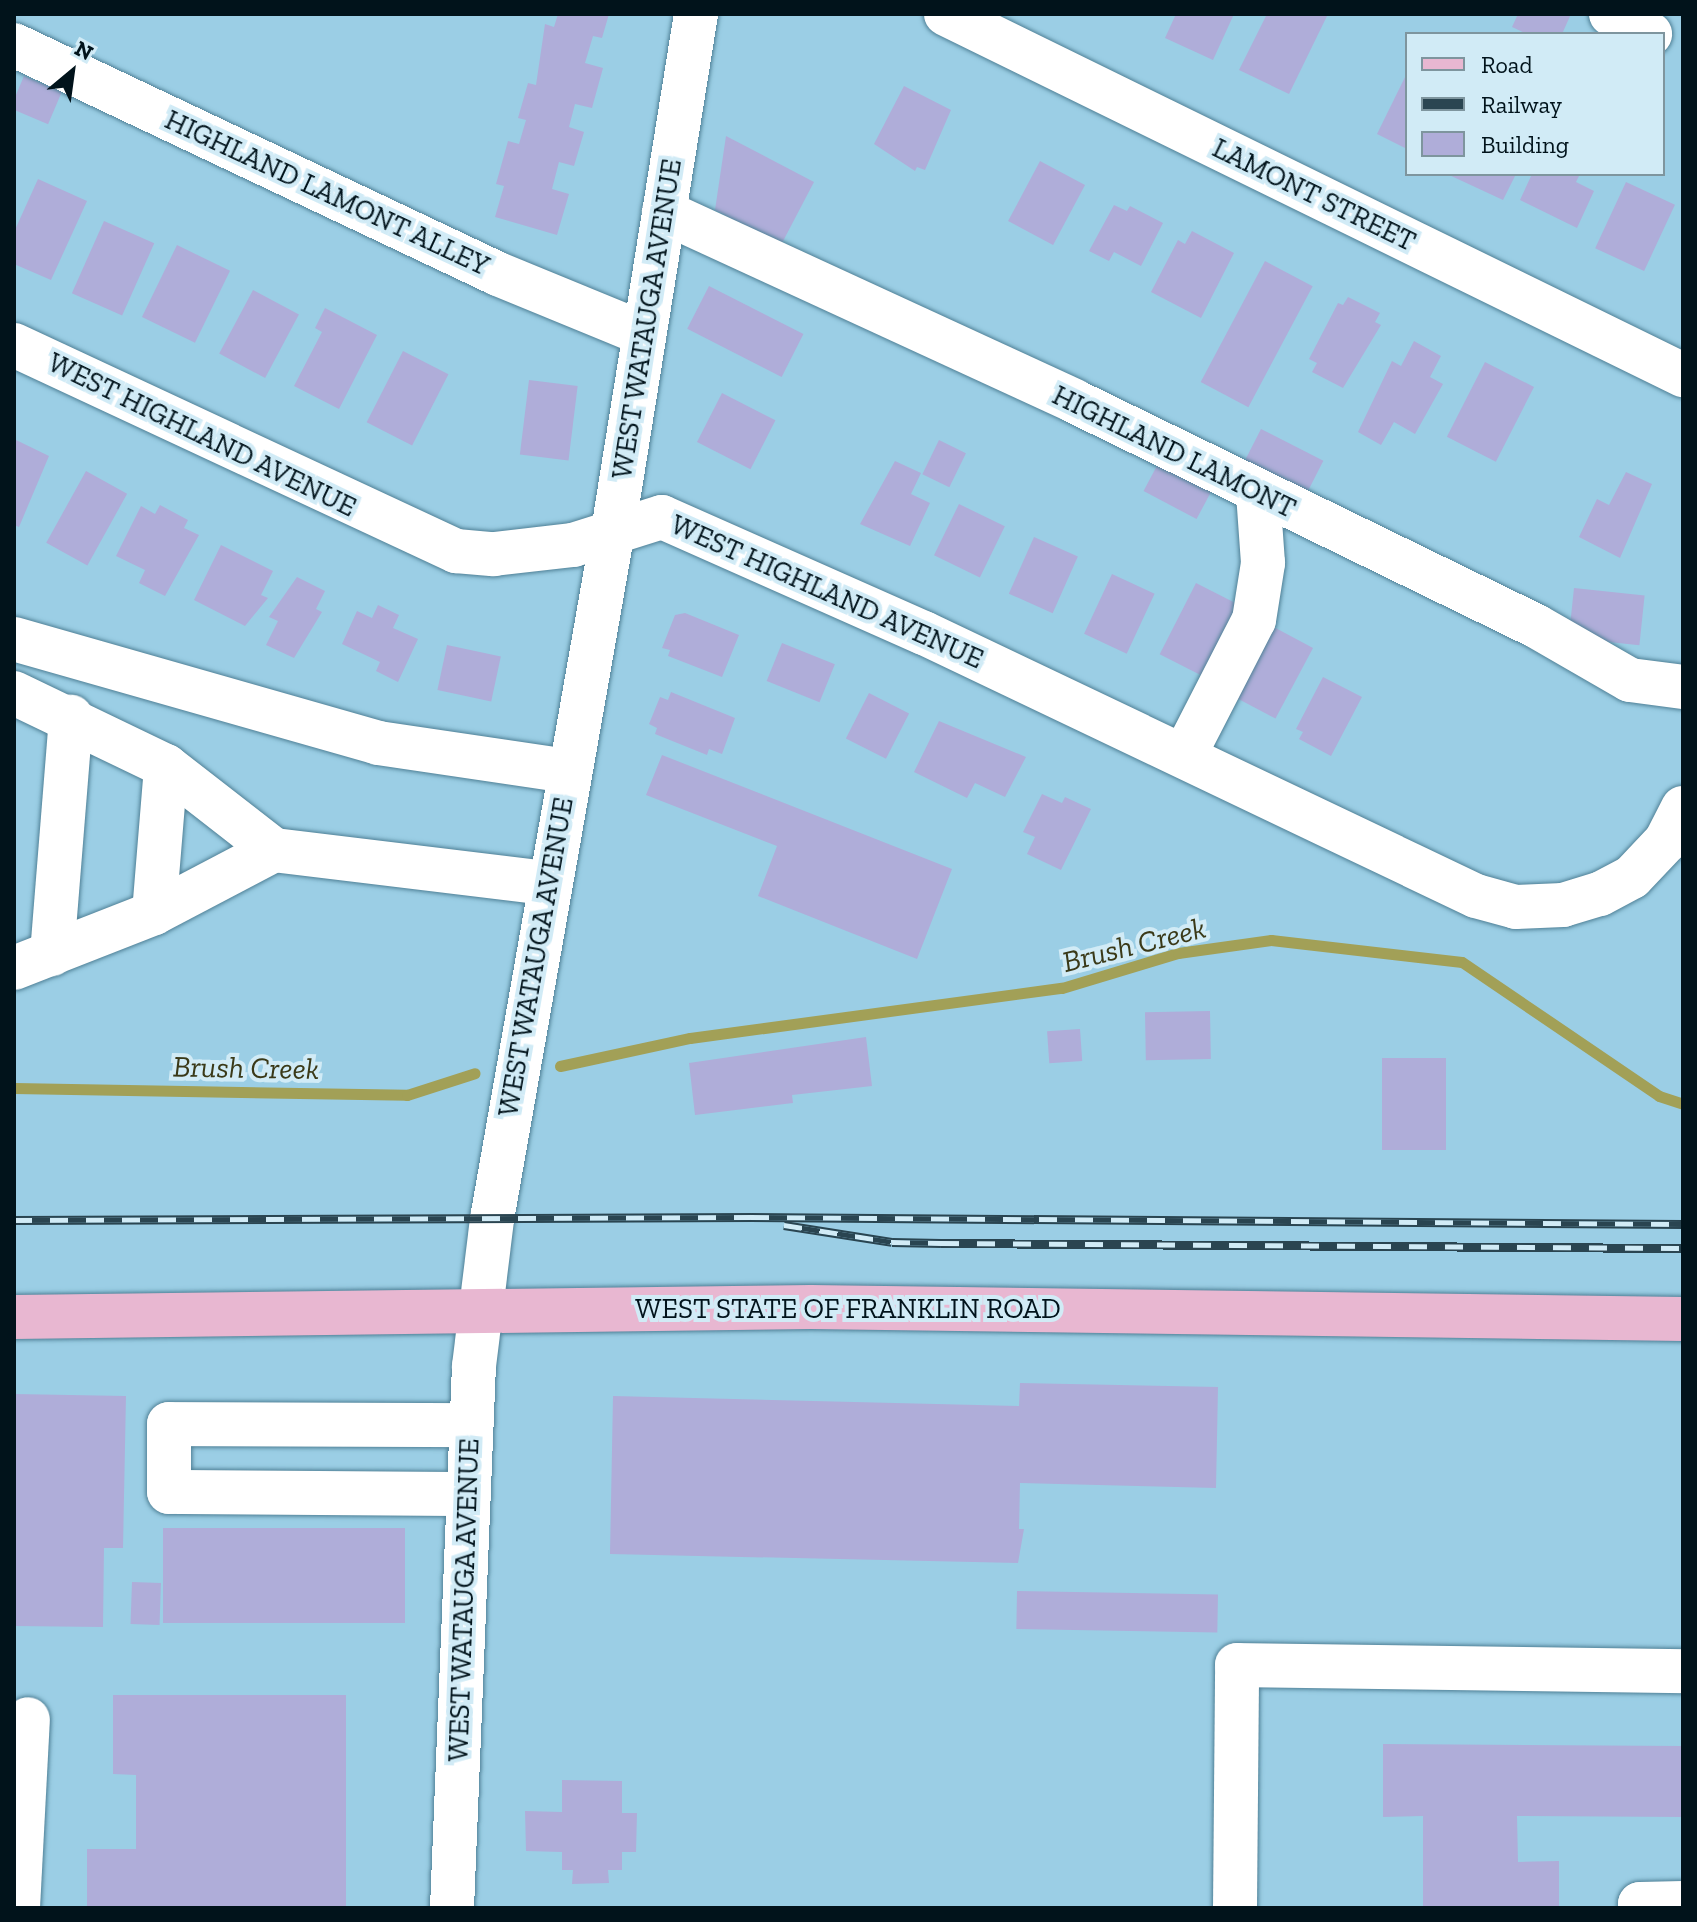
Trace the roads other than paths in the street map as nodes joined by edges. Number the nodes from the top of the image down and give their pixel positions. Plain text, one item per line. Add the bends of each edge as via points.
1 (696, 14) edge
2 (946, 14) edge
3 (1611, 14) edge
4 (1646, 32) edge
5 (14, 45) edge
6 (664, 212) junction
7 (644, 334) junction
8 (14, 345) edge
9 (1683, 375) edge
10 (1258, 493) junction
11 (613, 531) junction
12 (14, 639) edge
13 (1683, 687) edge
14 (14, 693) edge
15 (71, 717) junction
16 (1184, 756) junction
17 (166, 766) junction
18 (568, 771) junction
19 (1677, 834) edge
20 (274, 850) junction
21 (548, 883) junction
22 (154, 913) junction
23 (33, 961) edge
24 (483, 1308) junction
25 (14, 1317) edge
26 (1683, 1319) edge
27 (471, 1425) junction
28 (469, 1494) junction
29 (1683, 1671) edge
30 (28, 1719) dead end
31 (1683, 1903) edge
32 (18, 1908) edge
33 (452, 1908) edge
34 (1235, 1908) edge
35 (1640, 1908) edge

1 - 6 street, WEST WATAUGA AVENUE
2 - 9 street, LAMONT STREET
3 - 4 street
5 - 7 street, HIGHLAND LAMONT ALLEY via 498,274
6 - 7 street, WEST WATAUGA AVENUE
6 - 10 street, HIGHLAND LAMONT via 1074,401
7 - 11 street, WEST WATAUGA AVENUE
8 - 11 street, WEST HIGHLAND AVENUE via 456,551 494,554 573,545
10 - 13 street, HIGHLAND LAMONT via 1536,626 1630,680
10 - 16 street via 1263,563 1254,620
11 - 16 street, WEST HIGHLAND AVENUE via 662,517
11 - 18 street, WEST WATAUGA AVENUE
12 - 18 street via 378,743
14 - 15 street
15 - 17 street
15 - 23 street
16 - 19 street, WEST HIGHLAND AVENUE via 1476,896 1516,907 1563,905 1632,877
17 - 20 street
17 - 22 street
18 - 21 street, WEST WATAUGA AVENUE
20 - 21 street
20 - 22 street
21 - 24 street, WEST WATAUGA AVENUE via 492,1219
22 - 23 street
24 - 25 main road, WEST STATE OF FRANKLIN ROAD
24 - 26 main road, WEST STATE OF FRANKLIN ROAD via 811,1307
24 - 27 street, WEST WATAUGA AVENUE
27 - 28 street, WEST WATAUGA AVENUE
27 - 28 street via 169,1424 169,1492
28 - 33 street, WEST WATAUGA AVENUE
29 - 34 street via 1237,1665
30 - 32 street
31 - 35 street

